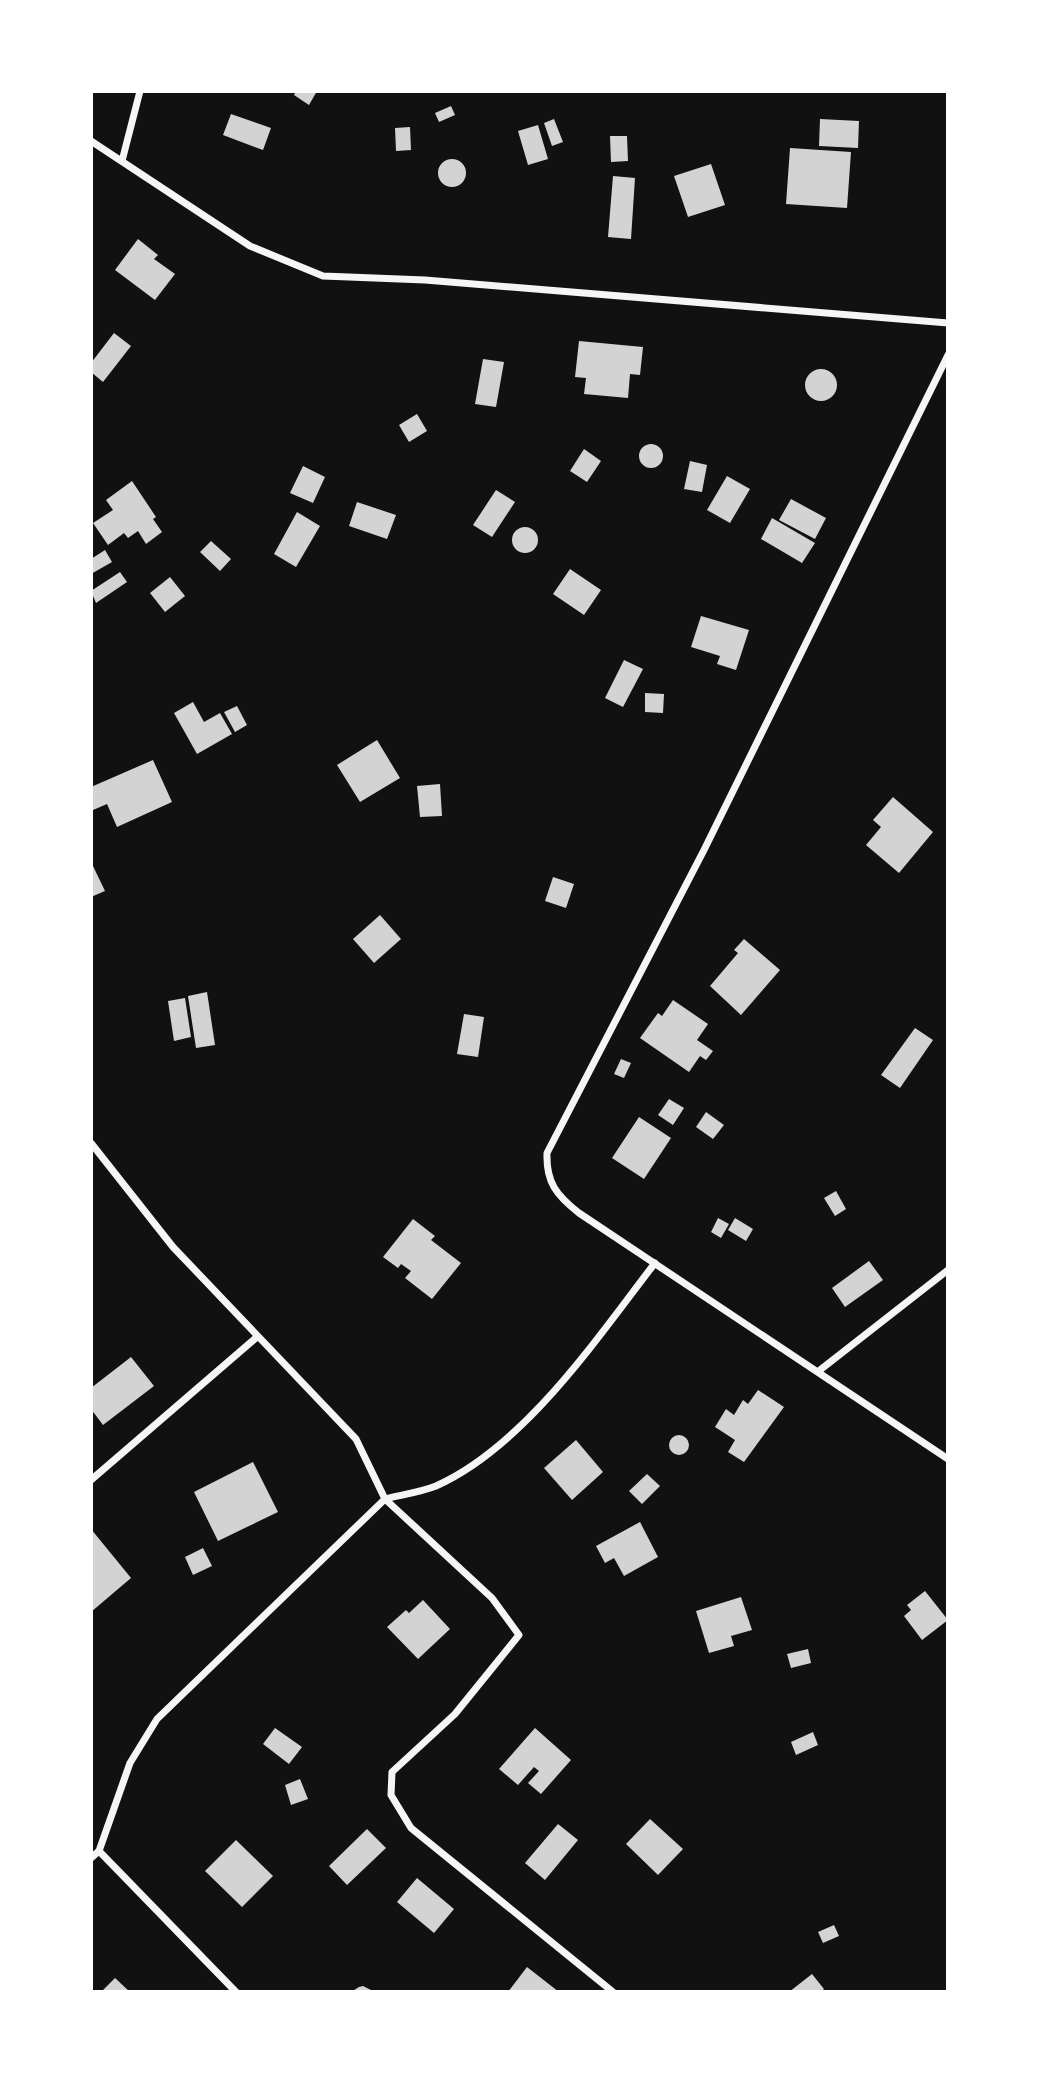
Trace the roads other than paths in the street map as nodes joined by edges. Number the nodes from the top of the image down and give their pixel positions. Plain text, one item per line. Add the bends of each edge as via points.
1 (139, 91) edge
2 (91, 141) edge
3 (122, 161) junction
4 (948, 323) edge
5 (948, 355) edge
6 (91, 1143) edge
7 (655, 1263) junction
8 (948, 1270) edge
9 (257, 1337) junction
10 (820, 1370) junction
11 (948, 1459) edge
12 (91, 1480) edge
13 (385, 1499) junction
14 (99, 1851) junction
15 (91, 1858) edge
16 (236, 1992) edge
17 (613, 1992) edge

1 - 3 street
2 - 3 street
3 - 4 street via 250,246 323,276
5 - 7 street via 704,850 547,1153 546,1174 558,1196
6 - 9 street via 173,1247
7 - 10 street
7 - 13 street via 556,1391 488,1453 436,1486
8 - 10 street
9 - 12 street
9 - 13 street via 356,1439
10 - 11 street
13 - 14 street via 157,1719 130,1763
13 - 17 street via 492,1598 519,1636 455,1714 392,1772 391,1796 411,1828
14 - 15 street
14 - 16 street

